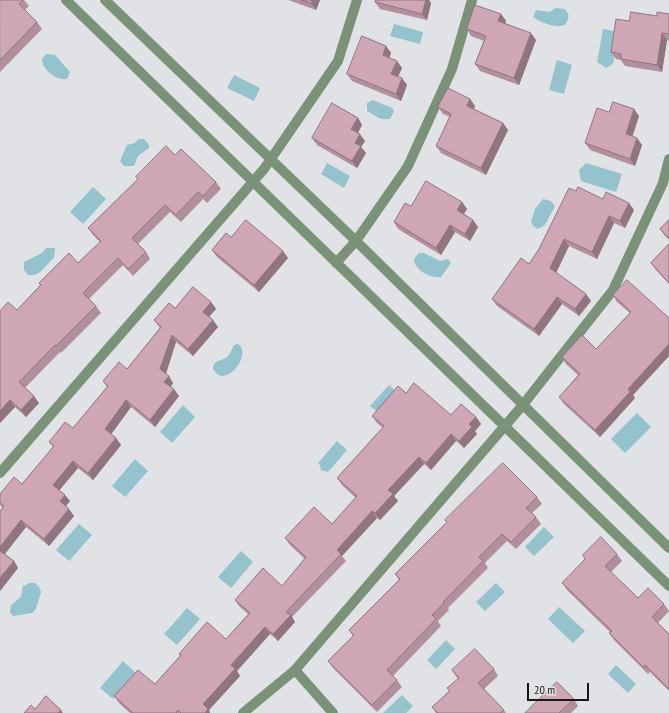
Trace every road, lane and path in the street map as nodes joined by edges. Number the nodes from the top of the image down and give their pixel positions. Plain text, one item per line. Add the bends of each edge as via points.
1 (66, 0) edge
2 (106, 0) edge
3 (357, 0) edge
4 (472, 0) edge
5 (669, 158) edge
6 (270, 160) junction
7 (253, 183) junction
8 (356, 242) junction
9 (336, 263) junction
10 (522, 406) junction
11 (504, 427) junction
12 (0, 473) edge
13 (669, 548) edge
14 (669, 586) edge
15 (295, 670) junction
16 (243, 713) edge
17 (333, 713) edge

1 - 7 street
2 - 6 street
3 - 6 street via 338,61
4 - 8 street via 452,69 408,166
5 - 10 street via 663,183 613,290
6 - 7 street
6 - 8 street
7 - 9 street
7 - 12 street
8 - 9 street
8 - 10 street
9 - 11 street
10 - 11 street
10 - 13 street
11 - 14 street
11 - 15 street
15 - 16 street
15 - 17 street

